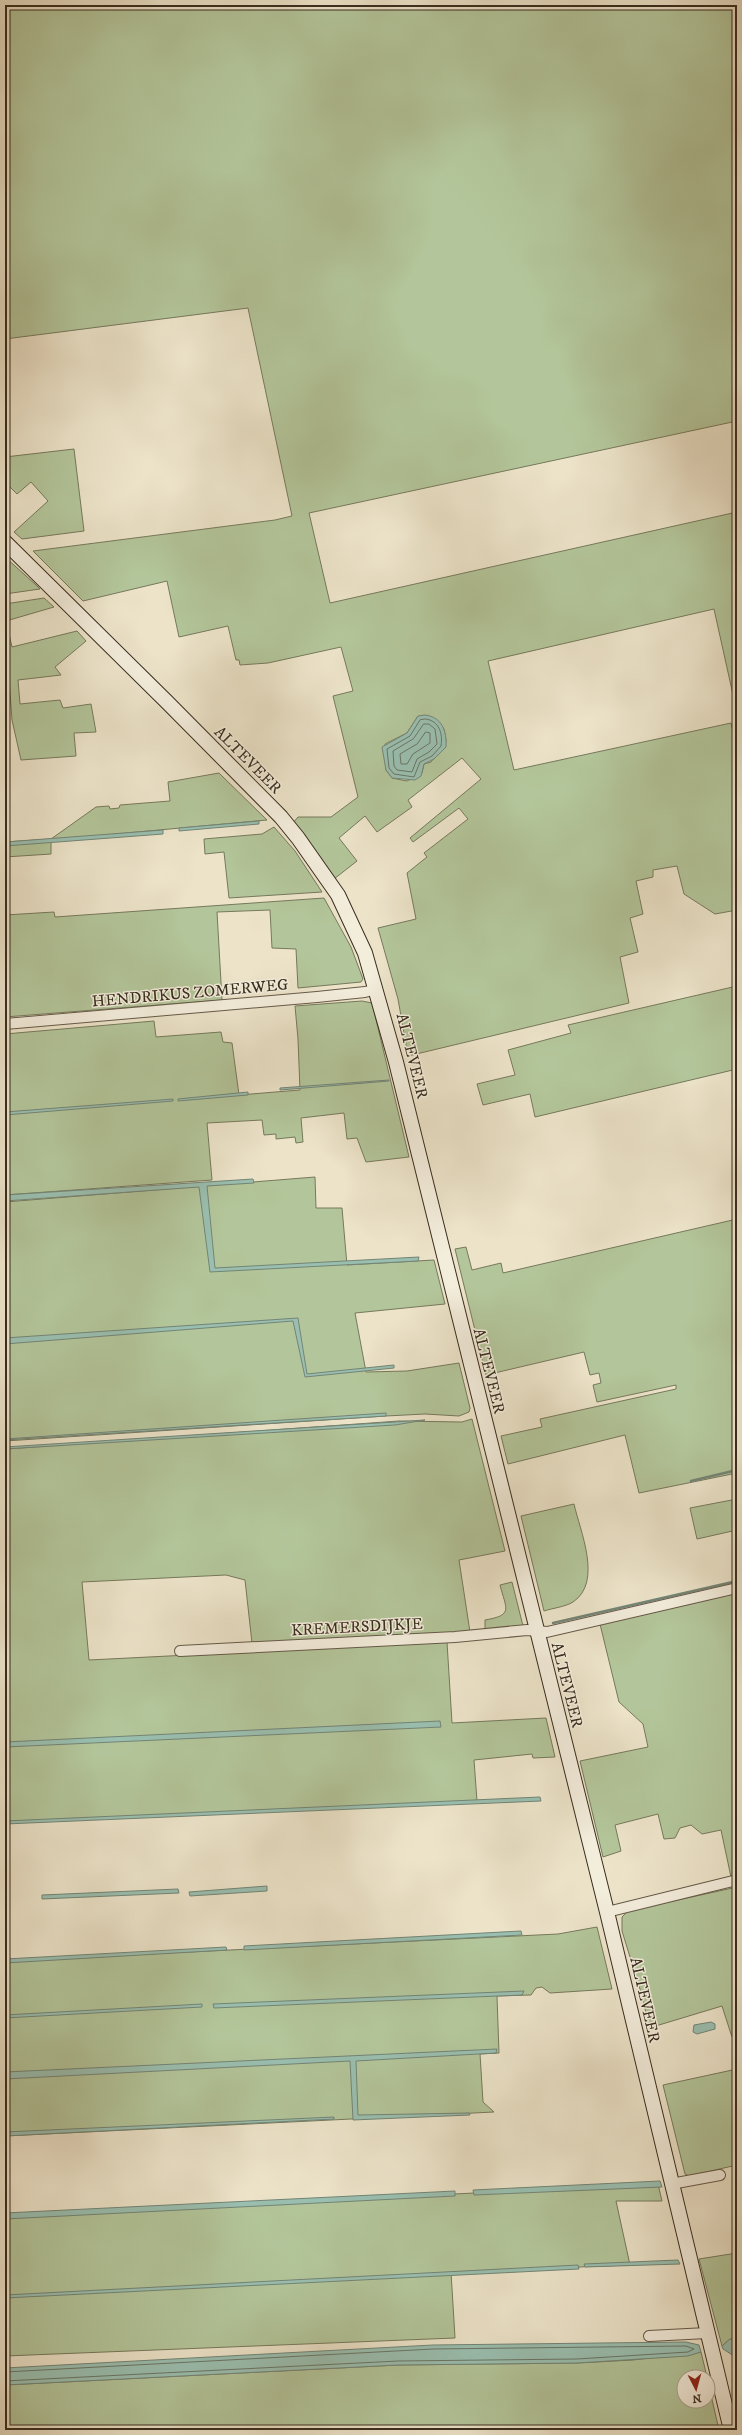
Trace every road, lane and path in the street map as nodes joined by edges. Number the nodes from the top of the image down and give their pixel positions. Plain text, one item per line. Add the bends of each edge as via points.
1 (5, 542) edge
2 (377, 989) junction
3 (5, 1024) edge
4 (737, 1588) edge
5 (536, 1631) junction
6 (180, 1651) dead end
7 (737, 1880) edge
8 (607, 1912) junction
9 (720, 2175) dead end
10 (671, 2184) junction
11 (707, 2333) junction
12 (649, 2336) dead end
13 (731, 2430) edge

1 - 2 street, ALTEVEER via 281,817 328,879 348,914
2 - 3 street, HENDRIKUS ZOMERWEG via 324,997
2 - 5 street, ALTEVEER
4 - 5 street, KREMERSDIJKJE via 547,1632
5 - 6 street, KREMERSDIJKJE
5 - 8 street, ALTEVEER
7 - 8 street
8 - 10 street, ALTEVEER
9 - 10 street
10 - 11 street, ALTEVEER
11 - 12 street
11 - 13 street, ALTEVEER

